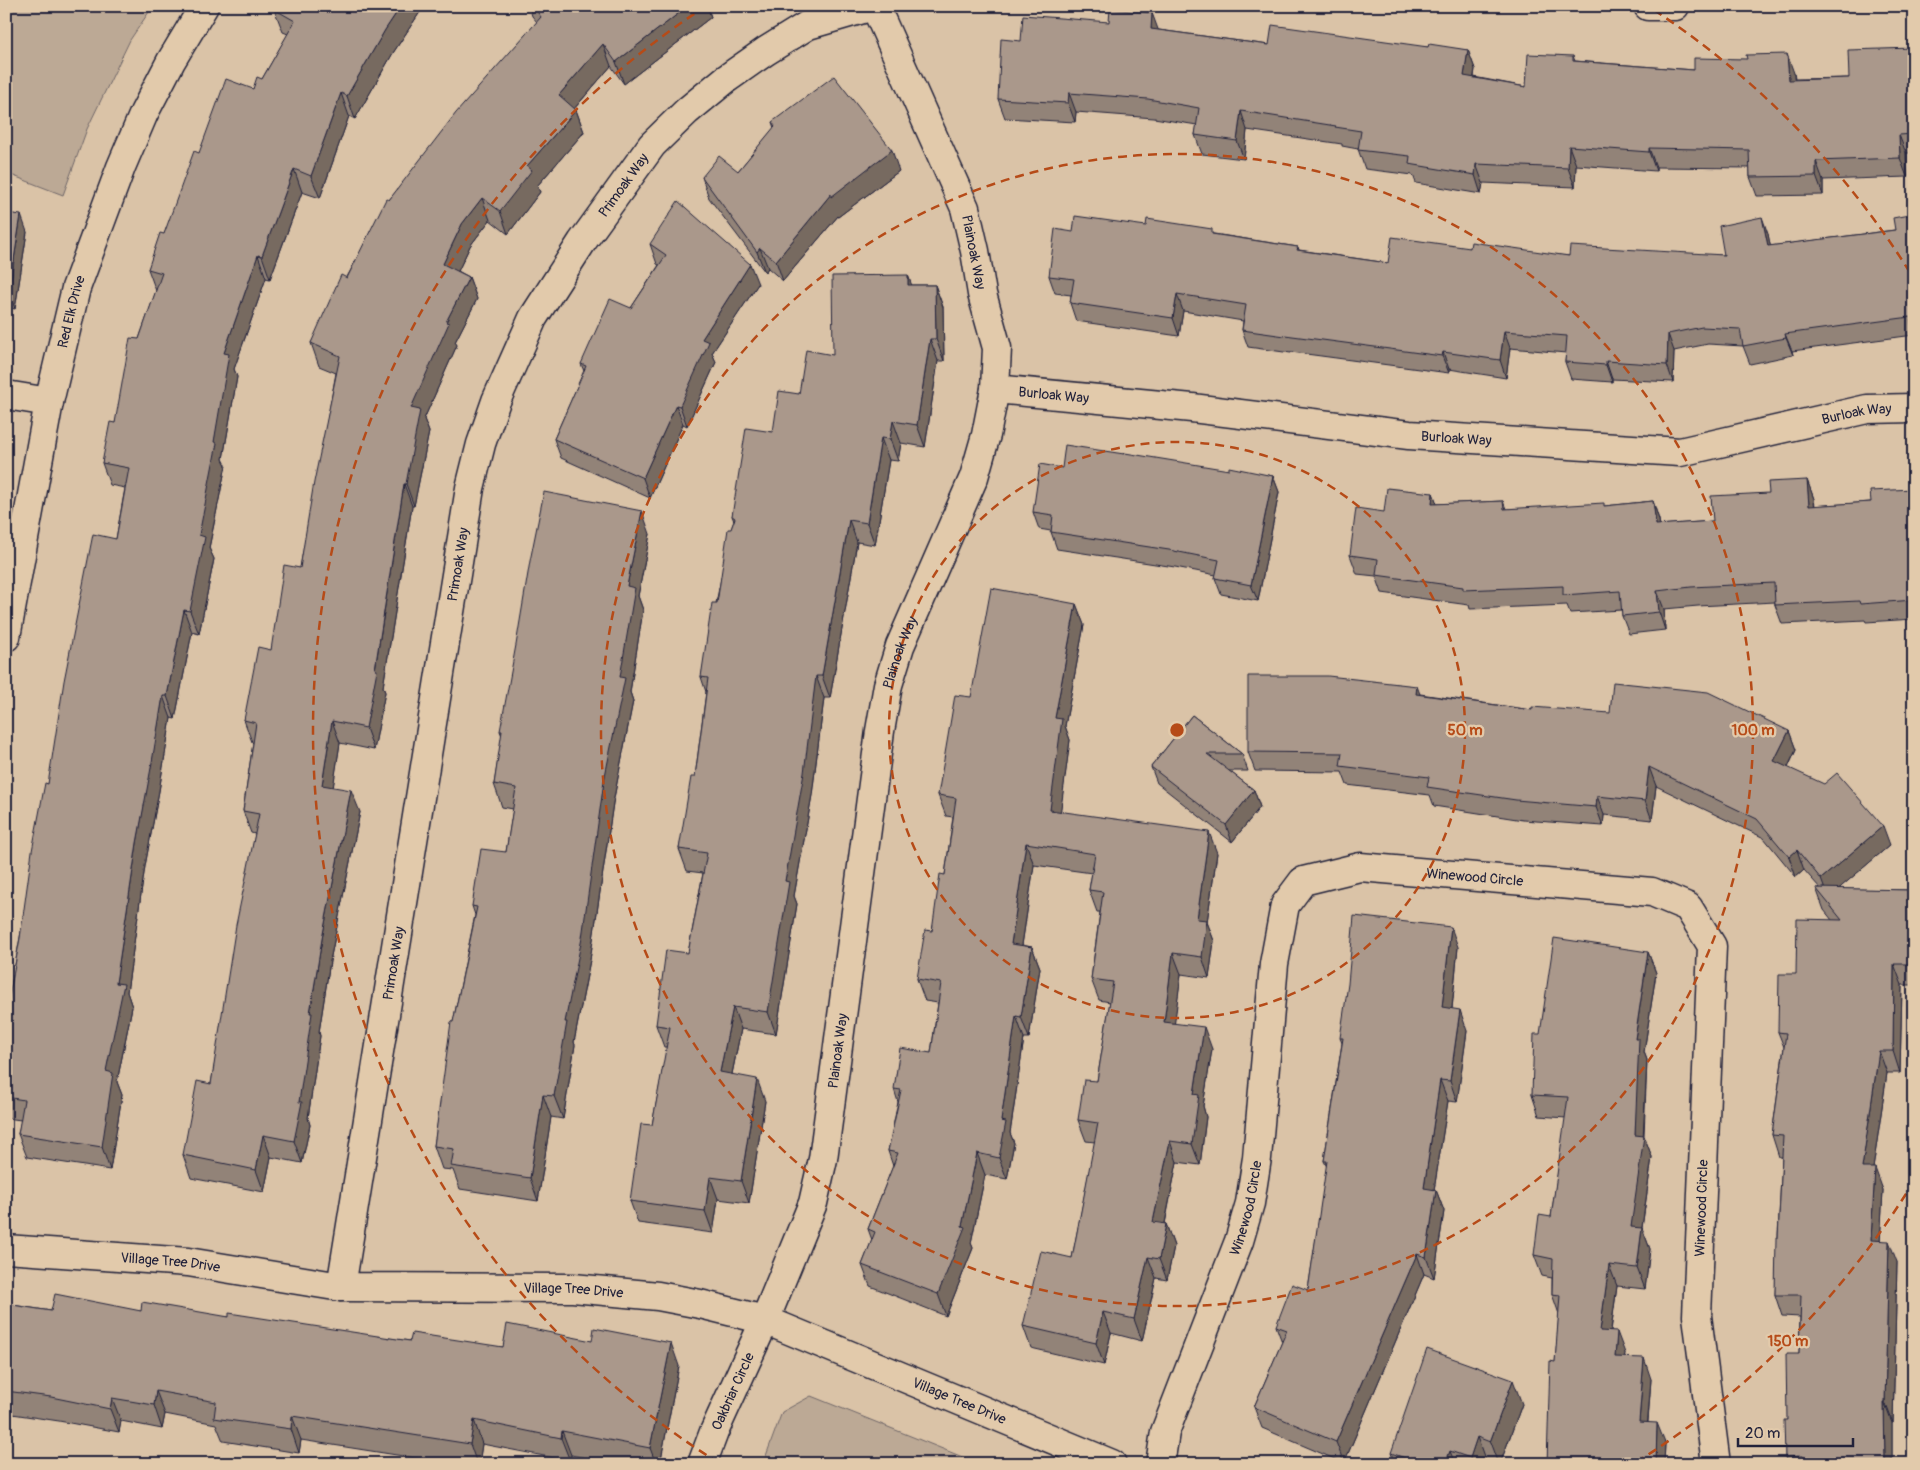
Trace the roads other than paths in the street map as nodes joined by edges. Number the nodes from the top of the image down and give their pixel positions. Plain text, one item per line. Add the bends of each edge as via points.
1 (204, 6) edge
2 (874, 6) edge
3 (1648, 6) edge
4 (1675, 6) edge
5 (995, 389) junction
6 (6, 395) edge
7 (49, 402) junction
8 (1914, 408) edge
9 (6, 637) edge
10 (6, 1249) edge
11 (341, 1287) junction
12 (765, 1320) junction
13 (702, 1464) edge
14 (1112, 1464) edge
15 (1160, 1464) edge
16 (1716, 1464) edge

1 - 7 street, Red Elk Drive via 166,70 121,167 76,288
2 - 5 street, Plainoak Way via 965,208 982,294 997,348
2 - 11 street, Primoak Way via 808,25 766,51 695,104 652,145 582,242 533,318 496,401 470,488
3 - 4 street
5 - 8 street, Burloak Way via 1192,408 1409,435 1680,452 1867,409
5 - 12 street, Plainoak Way via 974,477 900,646 888,685 823,1159 813,1203
6 - 7 street
7 - 9 street, Red Elk Drive
10 - 11 street, Village Tree Drive via 188,1262
11 - 12 street, Village Tree Drive via 573,1288 658,1296
12 - 13 street, Oakbriar Circle
12 - 14 street, Village Tree Drive
15 - 16 street, Winewood Circle via 1165,1432 1239,1241 1250,1203 1274,964 1285,904 1303,880 1360,867 1652,892 1688,907 1712,946 1697,1316

